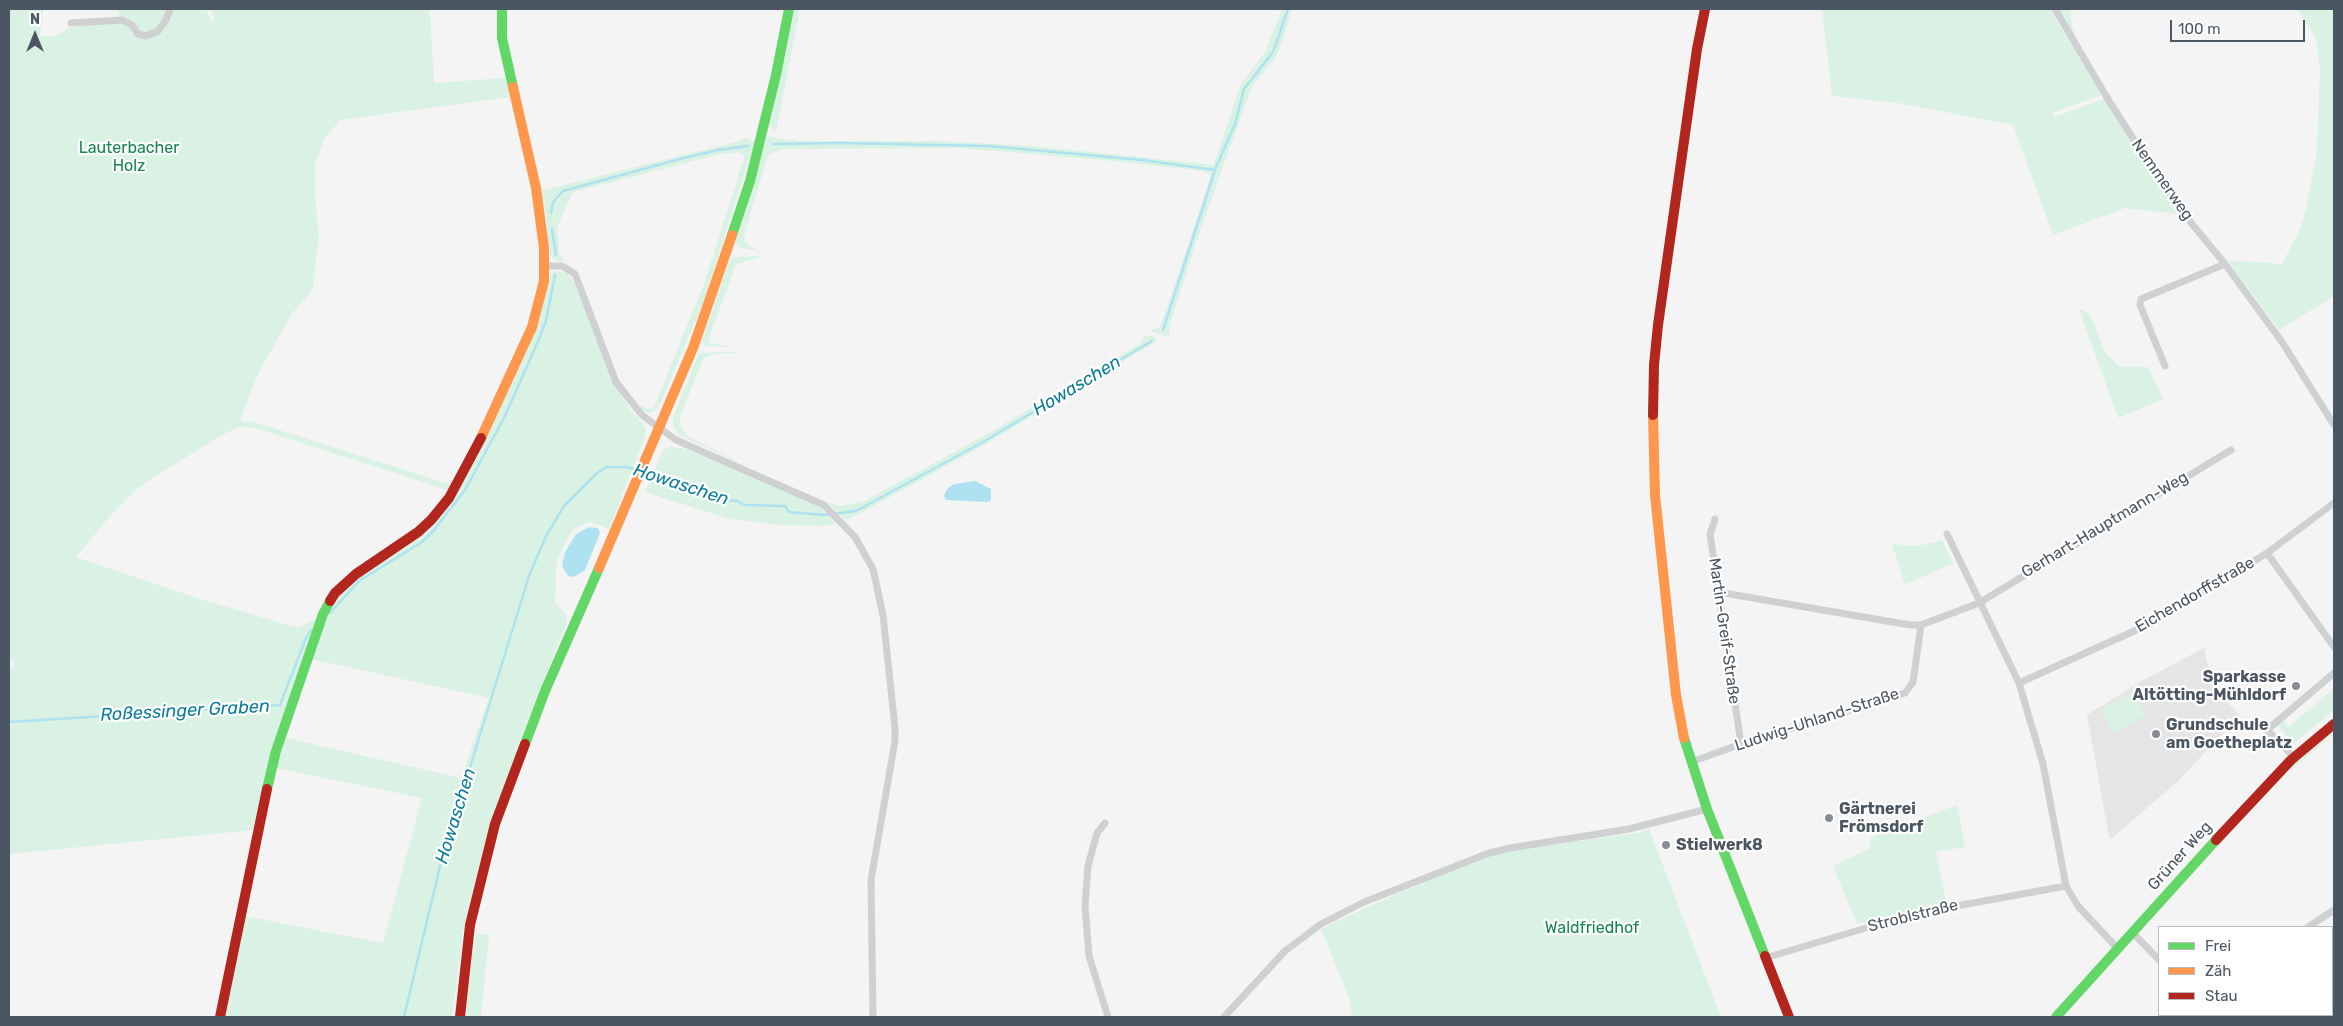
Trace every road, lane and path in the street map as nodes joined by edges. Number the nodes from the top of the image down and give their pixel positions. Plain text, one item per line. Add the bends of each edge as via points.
1 (170, 9) edge
2 (502, 9) edge
3 (789, 9) edge
4 (1704, 9) edge
5 (2055, 9) edge
6 (71, 23) dead end
7 (2225, 264) junction
8 (545, 266) junction
9 (2165, 366) dead end
10 (2334, 425) edge
11 (659, 429) junction
12 (2231, 450) dead end
13 (2334, 503) edge
14 (1715, 519) dead end
15 (1947, 534) dead end
16 (2266, 553) junction
17 (1718, 592) junction
18 (1980, 603) junction
19 (1921, 624) junction
20 (2334, 647) edge
21 (2334, 674) edge
22 (2019, 684) junction
23 (2334, 724) edge
24 (1741, 744) junction
25 (2294, 757) junction
26 (1691, 762) junction
27 (1707, 809) junction
28 (1105, 823) dead end
29 (2066, 886) junction
30 (2334, 910) edge
31 (2310, 926) edge
32 (2132, 932) junction
33 (2117, 948) junction
34 (1764, 958) junction
35 (2158, 959) edge
36 (220, 1017) edge
37 (460, 1017) edge
38 (872, 1017) edge
39 (1108, 1017) edge
40 (1224, 1017) edge
41 (1789, 1017) edge
42 (2056, 1017) edge

1 - 6 street via 158,31 146,36 138,34 132,25 122,20
2 - 8 street via 502,38 536,188
3 - 11 street via 763,129 735,230 693,348
4 - 26 street via 1658,325 1653,418 1655,496 1678,711
5 - 7 street, Nemmerweg via 2153,170
7 - 9 street via 2141,299 2140,305
7 - 10 street, Nemmerweg via 2282,342
8 - 11 street via 562,266 575,274 616,382 633,406
8 - 36 street via 543,288 532,327 454,490 418,532 356,574 335,593 323,614 276,751
11 - 37 street via 546,691 496,824 470,925
11 - 38 street via 676,440 828,509 865,553 878,586 895,741 871,880
12 - 18 street, Gerhart-Hauptmann-Weg
13 - 16 street, Eichendorffstraße
14 - 17 street, Martin-Greif-Straße via 1710,534
15 - 18 street
16 - 20 street
16 - 22 street, Eichendorffstraße via 2154,622
17 - 19 street via 1910,625
17 - 24 street, Martin-Greif-Straße
18 - 19 street, Gerhart-Hauptmann-Weg
18 - 22 street
19 - 24 street, Ludwig-Uhland-Straße via 1913,682 1905,693
21 - 25 street via 2266,730
22 - 29 street via 2043,764
23 - 25 street, Grüner Weg
24 - 26 street, Ludwig-Uhland-Straße
25 - 32 street, Grüner Weg via 2223,830
26 - 27 street
27 - 34 street
27 - 40 street via 1628,829 1489,853 1348,909 1320,924 1285,952
28 - 39 street via 1097,832 1088,866 1085,906 1089,956
29 - 33 street via 2078,906
29 - 34 street, Stroblstraße via 1913,914
30 - 31 street
32 - 33 street, Grüner Weg
32 - 35 street
33 - 42 street, Grüner Weg
34 - 41 street

